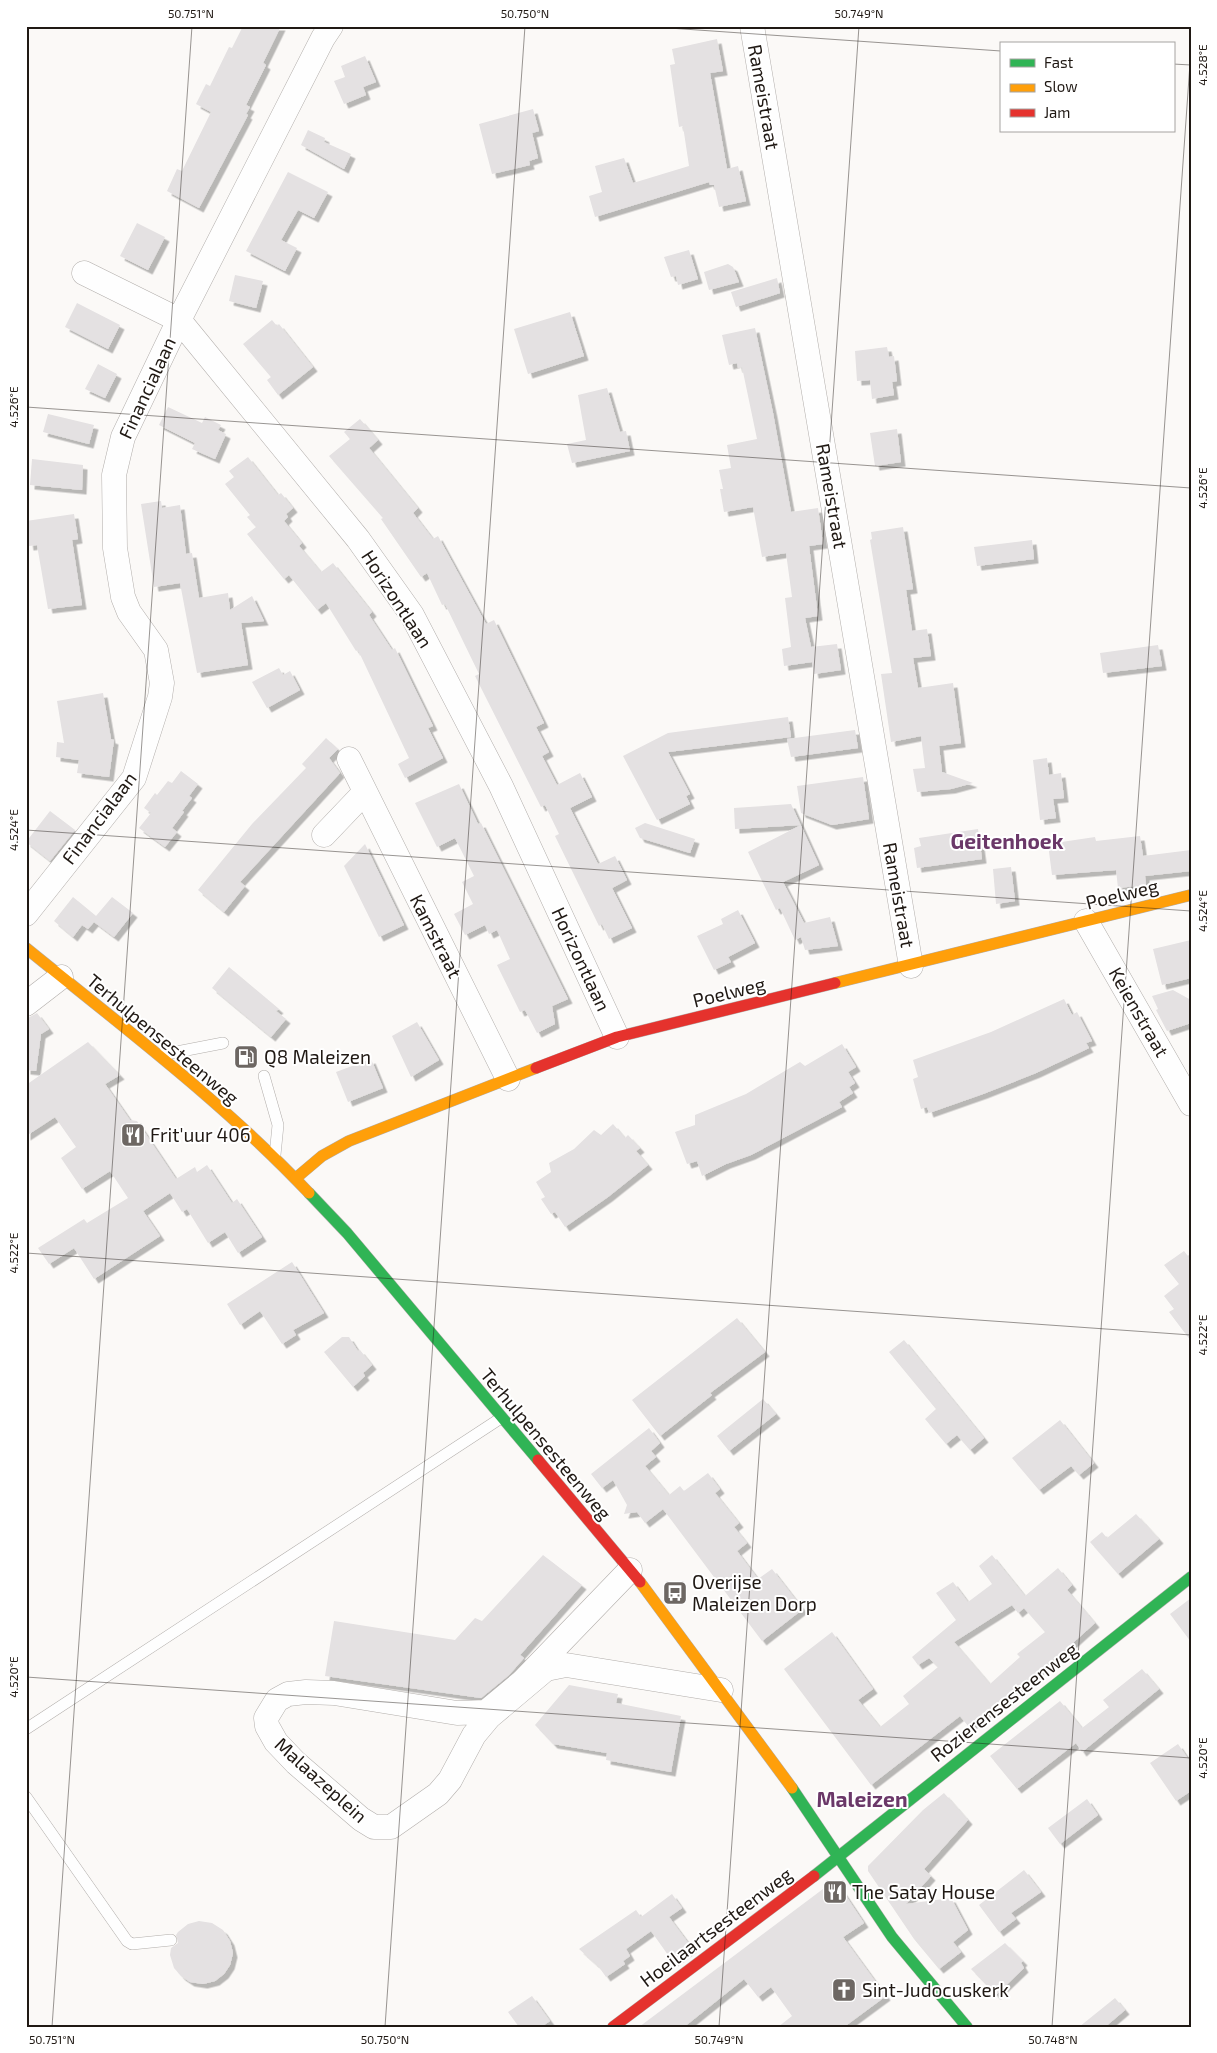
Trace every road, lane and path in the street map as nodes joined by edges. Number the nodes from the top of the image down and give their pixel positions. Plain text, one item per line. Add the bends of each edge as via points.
1 (331, 26) edge
2 (752, 26) edge
3 (84, 273) dead end
4 (179, 320) junction
5 (350, 759) dead end
6 (364, 793) junction
7 (324, 835) dead end
8 (1191, 895) edge
9 (26, 914) edge
10 (1086, 921) junction
11 (26, 948) edge
12 (911, 966) junction
13 (61, 977) junction
14 (26, 1004) edge
15 (617, 1036) junction
16 (224, 1043) dead end
17 (158, 1056) junction
18 (264, 1076) dead end
19 (508, 1079) junction
20 (1191, 1104) edge
21 (275, 1157) junction
22 (296, 1178) junction
23 (501, 1418) junction
24 (630, 1570) junction
25 (1191, 1577) edge
26 (721, 1690) junction
27 (26, 1729) edge
28 (26, 1797) edge
29 (839, 1856) junction
30 (171, 1940) dead end
31 (613, 2027) edge
32 (967, 2027) edge

1 - 4 street, Financialaan
2 - 12 street, Rameistraat
3 - 4 street, Horizontlaan
4 - 9 street, Financialaan via 123,437 114,476 115,548 123,597 129,612 156,650 162,683 160,697 134,778
4 - 15 street, Horizontlaan via 358,539 412,615 501,786
5 - 6 street, Kamstraat
6 - 7 street
6 - 19 street, Kamstraat
8 - 10 street, Poelweg
10 - 12 street, Poelweg
10 - 20 street, Keienstraat
11 - 13 street, Terhulpensesteenweg
12 - 15 street, Poelweg
13 - 14 street
13 - 17 street, Terhulpensesteenweg
15 - 19 street, Poelweg
16 - 17 lane
17 - 21 street, Terhulpensesteenweg
18 - 21 lane via 278,1125
19 - 22 street, Poelweg via 349,1141 322,1156
21 - 22 street, Terhulpensesteenweg
22 - 23 street, Terhulpensesteenweg via 347,1233
23 - 24 street, Terhulpensesteenweg
23 - 27 lane
24 - 26 street, Terhulpensesteenweg
24 - 26 street, Malaazeplein via 522,1682 486,1712 457,1712 334,1692 306,1692 288,1694 275,1703 266,1718 269,1732 296,1763 361,1819 374,1827 385,1828 438,1794 450,1780 478,1728 546,1669 566,1665
25 - 29 street, Rozierensesteenweg
26 - 29 street, Terhulpensesteenweg
28 - 30 lane via 127,1941 132,1944
29 - 31 street, Hoeilaartsesteenweg
29 - 32 street, Terhulpensesteenweg via 892,1937

